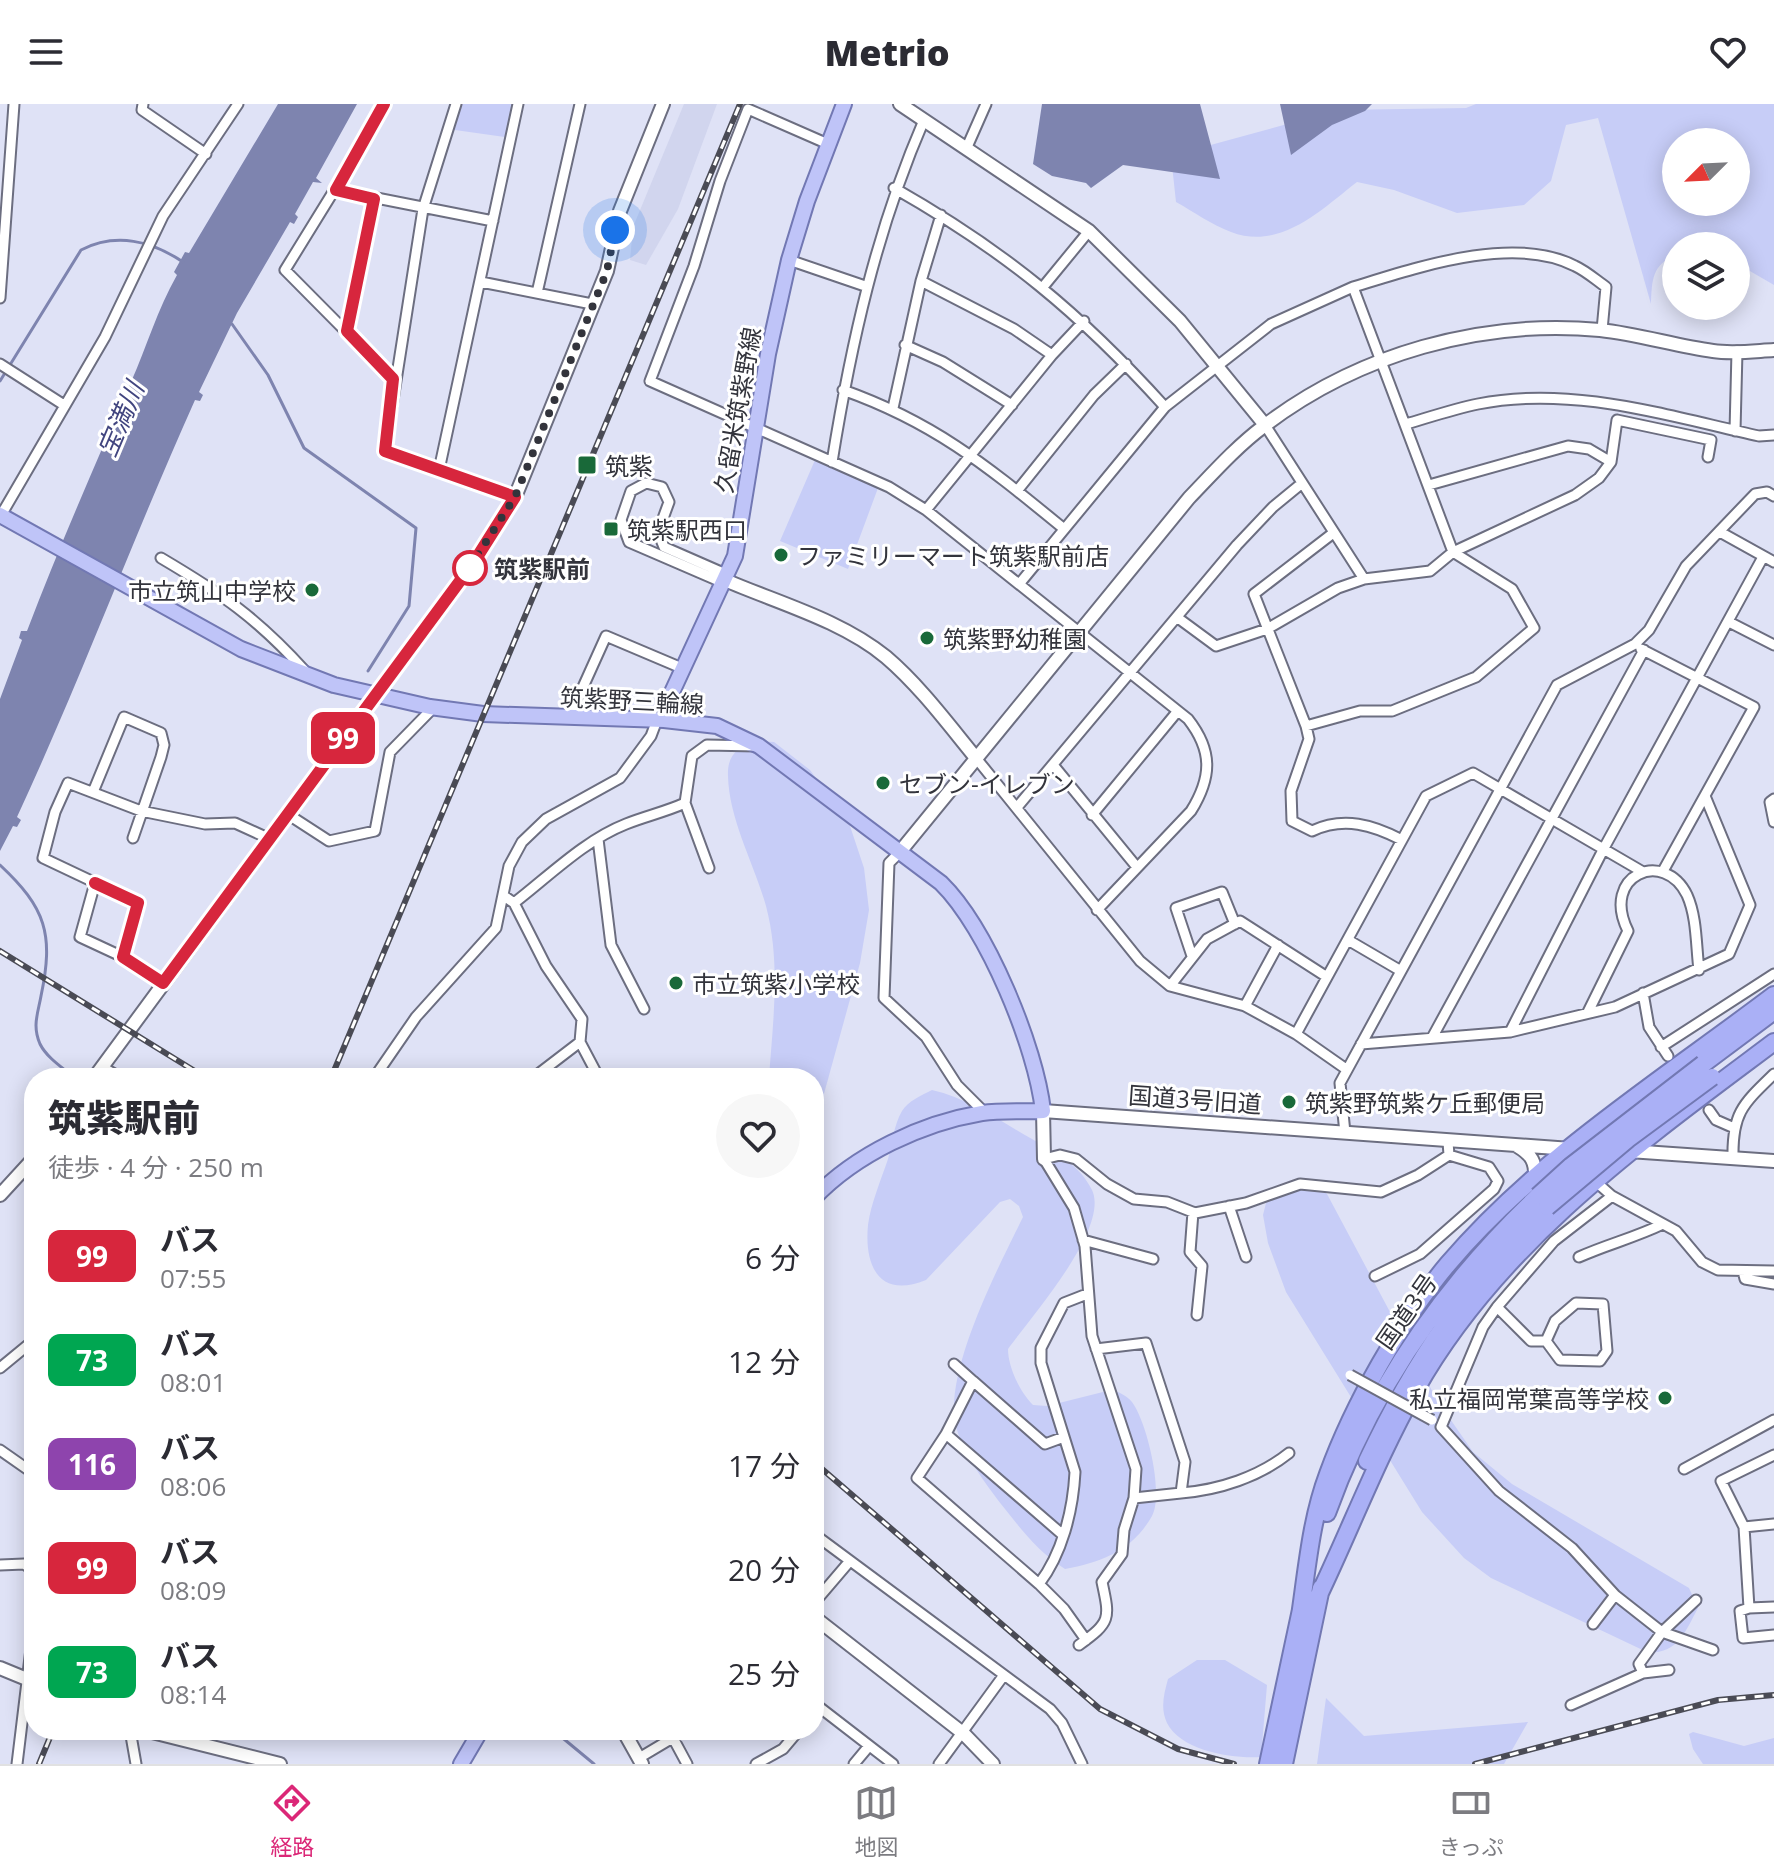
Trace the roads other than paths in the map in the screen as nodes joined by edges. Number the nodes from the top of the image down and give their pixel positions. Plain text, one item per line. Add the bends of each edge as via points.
1 (14, 104) edge
2 (143, 104) edge
3 (238, 104) edge
4 (384, 104) edge
5 (456, 104) edge
6 (518, 104) edge
7 (580, 104) edge
8 (663, 104) edge
9 (844, 104) edge
10 (900, 104) edge
11 (986, 104) edge
12 (924, 120) junction
13 (828, 144) junction
14 (967, 147) junction
15 (206, 154) junction
16 (894, 188) junction
17 (336, 190) junction
18 (374, 199) junction
19 (423, 209) junction
20 (941, 215) junction
21 (493, 221) junction
22 (1089, 231) junction
23 (789, 260) junction
24 (921, 281) junction
25 (481, 282) junction
26 (865, 286) junction
27 (1043, 287) junction
28 (1353, 287) junction
29 (537, 293) junction
30 (0, 298) edge
31 (592, 304) junction
32 (1084, 321) junction
33 (1602, 330) junction
34 (347, 331) junction
35 (905, 345) junction
36 (1774, 350) edge
37 (1737, 351) junction
38 (1052, 355) junction
39 (1383, 360) junction
40 (0, 364) edge
41 (1126, 364) junction
42 (1216, 364) junction
43 (393, 379) junction
44 (843, 390) junction
45 (64, 405) junction
46 (1012, 405) junction
47 (1165, 407) junction
48 (893, 408) junction
49 (1406, 424) junction
50 (1265, 425) junction
51 (756, 429) junction
52 (1735, 431) junction
53 (1774, 435) edge
54 (972, 454) junction
55 (1708, 457) dead end
56 (832, 462) junction
57 (1611, 462) junction
58 (439, 470) junction
59 (1301, 484) junction
60 (1429, 485) junction
61 (1017, 491) junction
62 (1774, 496) edge
63 (515, 497) junction
64 (926, 510) junction
65 (0, 516) edge
66 (1063, 528) junction
67 (1720, 532) junction
68 (1332, 534) junction
69 (1453, 552) junction
70 (1763, 557) junction
71 (161, 558) dead end
72 (1774, 562) edge
73 (726, 579) junction
74 (1364, 579) junction
75 (1020, 583) junction
76 (1178, 618) junction
77 (1729, 622) junction
78 (1267, 629) junction
79 (1079, 634) junction
80 (1774, 645) edge
81 (1639, 647) junction
82 (684, 669) junction
83 (1130, 673) junction
84 (311, 678) junction
85 (1700, 678) junction
86 (375, 695) junction
87 (434, 707) junction
88 (1177, 712) junction
89 (569, 718) junction
90 (661, 720) junction
91 (1306, 726) junction
92 (759, 746) junction
93 (976, 758) junction
94 (1054, 766) junction
95 (1500, 789) junction
96 (93, 792) junction
97 (1705, 796) junction
98 (1774, 799) edge
99 (685, 803) junction
100 (1018, 806) junction
101 (141, 811) junction
102 (1092, 815) junction
103 (292, 817) dead end
104 (1553, 818) junction
105 (1774, 822) edge
106 (133, 838) dead end
107 (270, 839) junction
108 (598, 839) junction
109 (1402, 840) junction
110 (1604, 848) junction
111 (899, 853) junction
112 (1136, 866) junction
113 (709, 868) dead end
114 (1663, 871) junction
115 (1643, 872) junction
116 (95, 883) junction
117 (504, 896) junction
118 (514, 903) junction
119 (1097, 910) junction
120 (1235, 924) junction
121 (1348, 940) junction
122 (1278, 945) junction
123 (1192, 956) junction
124 (123, 957) junction
125 (1699, 970) junction
126 (1401, 971) junction
127 (1774, 974) edge
128 (1327, 977) junction
129 (163, 983) junction
130 (1170, 986) junction
131 (1643, 993) junction
132 (1774, 995) edge
133 (1245, 1006) junction
134 (644, 1009) dead end
135 (1774, 1011) edge
136 (1588, 1012) junction
137 (1774, 1031) edge
138 (1510, 1032) junction
139 (1296, 1034) junction
140 (1433, 1036) junction
141 (580, 1042) junction
142 (1774, 1042) edge
143 (1361, 1044) junction
144 (1661, 1047) junction
145 (1668, 1056) dead end
146 (102, 1067) edge
147 (381, 1068) edge
148 (546, 1068) edge
149 (594, 1068) edge
150 (1346, 1069) junction
151 (1707, 1071) junction
152 (1774, 1074) edge
153 (1709, 1110) dead end
154 (1043, 1111) junction
155 (985, 1113) junction
156 (1732, 1127) junction
157 (1345, 1133) junction
158 (1513, 1144) junction
159 (1448, 1148) junction
160 (1571, 1149) junction
161 (1634, 1151) junction
162 (1733, 1158) junction
163 (1044, 1159) junction
164 (1774, 1161) edge
165 (24, 1169) edge
166 (1535, 1179) junction
167 (1595, 1181) junction
168 (824, 1187) edge
169 (0, 1195) edge
170 (1612, 1196) junction
171 (1543, 1202) junction
172 (1229, 1206) junction
173 (1193, 1212) junction
174 (1663, 1224) junction
175 (1083, 1240) junction
176 (1246, 1257) dead end
177 (1579, 1257) dead end
178 (1153, 1259) dead end
179 (1743, 1271) junction
180 (1774, 1271) edge
181 (1375, 1276) dead end
182 (1774, 1284) edge
183 (1087, 1294) junction
184 (1497, 1307) junction
185 (1197, 1315) dead end
186 (1546, 1341) junction
187 (24, 1348) edge
188 (1096, 1349) junction
189 (954, 1364) dead end
190 (0, 1368) edge
191 (1350, 1375) dead end
192 (973, 1381) junction
193 (1774, 1420) edge
194 (1441, 1427) junction
195 (946, 1434) junction
196 (1064, 1437) junction
197 (0, 1450) edge
198 (1289, 1453) dead end
199 (1774, 1455) edge
200 (24, 1467) edge
201 (1684, 1469) dead end
202 (1181, 1493) junction
203 (1134, 1498) junction
204 (1774, 1524) edge
205 (1744, 1527) junction
206 (1063, 1535) junction
207 (824, 1542) edge
208 (849, 1562) junction
209 (24, 1564) edge
210 (0, 1565) edge
211 (1039, 1584) junction
212 (824, 1591) edge
213 (1615, 1595) junction
214 (1318, 1597) junction
215 (1696, 1600) dead end
216 (1774, 1607) edge
217 (1749, 1608) junction
218 (1300, 1616) junction
219 (1593, 1624) dead end
220 (824, 1625) edge
221 (1662, 1632) junction
222 (1774, 1635) edge
223 (1713, 1650) dead end
224 (0, 1668) edge
225 (1669, 1670) dead end
226 (1643, 1673) junction
227 (1004, 1675) junction
228 (24, 1678) edge
229 (1571, 1705) dead end
230 (824, 1714) edge
231 (24, 1722) edge
232 (964, 1734) junction
233 (132, 1740) edge
234 (183, 1740) edge
235 (475, 1740) edge
236 (629, 1740) edge
237 (670, 1740) edge
238 (674, 1740) edge
239 (791, 1740) edge
240 (869, 1746) junction
241 (641, 1761) edge
242 (17, 1764) edge
243 (136, 1764) edge
244 (278, 1764) edge
245 (461, 1764) edge
246 (687, 1764) edge
247 (756, 1764) edge
248 (854, 1764) edge
249 (893, 1764) edge
250 (939, 1764) edge
251 (993, 1764) edge
252 (1082, 1764) edge
253 (1268, 1764) edge
254 (1284, 1764) edge

1 - 30 street
2 - 15 street via 142,110
3 - 15 street
4 - 17 street
5 - 19 street
6 - 21 street
7 - 29 street
8 - 31 street via 620,211 607,271
9 - 13 main road, 久留米筑紫野線
10 - 12 street
11 - 14 street
12 - 14 street
12 - 16 street
13 - 23 main road, 久留米筑紫野線
13 - 51 street via 748,109 650,381
14 - 22 street
15 - 45 street via 163,216 105,337
16 - 20 street
16 - 26 street
17 - 18 street
17 - 34 street via 285,270
18 - 19 street
18 - 34 street
19 - 21 street
19 - 43 street
20 - 24 street
20 - 27 street
21 - 25 street
22 - 27 street
22 - 42 street
23 - 26 street
23 - 51 main road, 久留米筑紫野線
24 - 35 street
24 - 38 street
25 - 29 street
25 - 58 street
26 - 44 street
27 - 32 street
28 - 33 street via 1459,259 1524,253 1574,265 1606,287
28 - 39 street
28 - 42 street via 1271,324
29 - 31 street
31 - 63 street
32 - 38 street
32 - 41 street
33 - 37 street via 1717,352
33 - 39 street via 1509,330 1432,344
34 - 43 street
35 - 46 street via 970,376
35 - 48 street
36 - 37 street
37 - 52 street
38 - 46 street
39 - 49 street
39 - 50 street
40 - 45 street
41 - 47 street
41 - 61 street via 1094,395
42 - 47 street
42 - 50 street
43 - 58 street via 385,451
44 - 48 street
44 - 56 street
45 - 65 street
46 - 54 street
47 - 66 street
48 - 54 street
49 - 52 street via 1480,403 1535,399 1609,403
49 - 60 street
50 - 59 street
50 - 79 street via 1189,498
51 - 56 street
51 - 73 main road, 久留米筑紫野線 via 735,556
52 - 53 street
54 - 61 street
54 - 64 street
55 - 57 street via 1711,440 1617,420
56 - 64 street
57 - 60 street via 1589,449 1568,446
57 - 69 street via 1575,495
58 - 63 street
59 - 68 street
59 - 76 street via 1237,545
60 - 69 street
61 - 66 street
62 - 67 street via 1755,494
63 - 86 street via 474,562
64 - 75 street
65 - 84 main road, 筑紫野三輪線 via 241,649
66 - 75 street
67 - 70 street
67 - 81 street via 1686,566
68 - 74 street
68 - 78 street via 1254,594
69 - 74 street via 1430,571
69 - 91 street via 1512,589 1534,628 1476,677 1392,711 1360,711
70 - 72 street
70 - 77 street
71 - 84 street via 229,599
73 - 73 street via 629,542 621,520 631,491 646,483 662,487 669,502 658,532 664,547
73 - 82 main road, 久留米筑紫野線
73 - 93 street via 843,630 885,656
74 - 78 street
75 - 79 street
76 - 78 street via 1216,646
76 - 83 street
77 - 80 street
77 - 85 street
78 - 91 street
79 - 83 street
79 - 93 street
81 - 85 street
81 - 95 street via 1557,685
81 - 104 street
82 - 89 street via 606,636
82 - 90 main road, 久留米筑紫野線
83 - 88 street
83 - 94 street
84 - 86 main road, 筑紫野三輪線
85 - 97 street via 1754,707
85 - 110 street
86 - 87 main road, 筑紫野三輪線
86 - 107 street
87 - 89 main road, 筑紫野三輪線
87 - 103 street via 390,752 375,831 329,841
88 - 102 street
88 - 112 street via 1199,733 1208,751 1209,774 1191,811
89 - 90 main road, 筑紫野三輪線
90 - 92 main road, 筑紫野三輪線 via 717,726
90 - 117 street via 620,778 546,819 522,842 509,866
91 - 109 street via 1309,739 1291,791 1292,821 1312,831 1369,823
92 - 99 street via 707,745 692,756
92 - 111 main road, 筑紫野三輪線
93 - 100 street
93 - 111 street
94 - 100 street
94 - 102 street
95 - 104 street
95 - 109 street via 1473,773 1443,787 1426,796
95 - 126 street
96 - 101 street
96 - 101 street via 124,717 155,727 164,745
96 - 116 street via 68,783 43,858
97 - 114 street
97 - 125 street via 1750,905 1729,954
98 - 105 street
99 - 108 street
99 - 113 street
100 - 119 street
101 - 106 street
101 - 107 street via 205,824 235,823
102 - 112 street
104 - 110 street
104 - 140 street
107 - 129 street
108 - 118 street
108 - 134 street via 611,945
109 - 121 street
110 - 115 street
110 - 138 street
111 - 154 main road, 筑紫野三輪線 via 962,904 977,928 1039,1076
111 - 155 street via 889,863 884,998 926,1037 957,1085
112 - 119 street
114 - 115 street
114 - 125 street via 1675,877 1686,894
115 - 136 street via 1619,895 1618,912 1628,931
116 - 124 street via 80,937
116 - 124 street via 138,903
117 - 118 street
117 - 147 street via 496,928 416,1017
118 - 141 street via 546,966 582,1019
119 - 130 street via 1140,961
120 - 122 street via 1240,921
120 - 123 street via 1207,939
120 - 123 street via 1222,892 1176,908
121 - 126 street
121 - 128 street
122 - 128 street
122 - 133 street
123 - 130 street
124 - 129 street
125 - 131 street
126 - 143 street
127 - 144 street
128 - 139 street
129 - 146 street
130 - 133 street
131 - 136 street via 1615,1007
131 - 144 street via 1649,1027
132 - 160 highway
133 - 139 street
135 - 151 highway, 国道3号
136 - 138 street
137 - 151 highway, 国道3号
138 - 140 street
139 - 150 street
140 - 143 street
141 - 148 street
141 - 149 street
142 - 161 highway
143 - 150 street
144 - 145 street
150 - 157 street via 1340,1083
151 - 171 highway, 国道3号, bridge
152 - 156 street via 1743,1104
153 - 156 street
154 - 155 main road
154 - 157 street, 国道3号旧道
154 - 163 street
155 - 168 main road via 904,1137
156 - 162 street
157 - 159 street, 国道3号旧道
158 - 159 street, 国道3号旧道
158 - 160 street, 国道3号旧道
158 - 166 street via 1536,1165
159 - 172 street via 1418,1175 1381,1192 1300,1184
159 - 181 street via 1489,1167 1498,1181 1494,1189 1420,1254
160 - 161 street, 国道3号旧道
160 - 166 highway
161 - 162 street, 国道3号旧道
161 - 167 highway
162 - 164 street, 国道3号旧道
163 - 173 street via 1076,1159 1134,1199 1167,1202
163 - 175 street via 1074,1208
165 - 169 street
166 - 218 highway via 1448,1264 1384,1361 1327,1475
167 - 170 street
167 - 214 highway via 1501,1274 1417,1387
170 - 174 street
170 - 184 street via 1554,1241
171 - 214 highway, 国道3号 via 1426,1348 1390,1411 1353,1491
171 - 218 highway, 国道3号 via 1466,1268 1375,1402 1323,1524
172 - 173 street
172 - 176 street
173 - 185 street via 1190,1252 1202,1266
174 - 177 street
174 - 179 street via 1676,1231 1702,1262 1718,1270
175 - 178 street
175 - 183 street
179 - 180 street
179 - 182 street via 1750,1283
183 - 188 street
183 - 196 street via 1064,1303 1041,1348
184 - 186 street via 1531,1341
184 - 194 street via 1483,1327
186 - 186 street via 1555,1321 1576,1303 1603,1304 1607,1351 1600,1361 1560,1360
187 - 190 street
188 - 202 street via 1146,1343 1185,1462
188 - 203 street via 1136,1469
189 - 192 street
191 - 194 street, bridge
192 - 195 street
192 - 196 street via 1045,1444
193 - 201 street
194 - 213 street via 1499,1491 1572,1548
195 - 206 street
195 - 211 street via 917,1478
196 - 206 street via 1075,1472
197 - 200 street
198 - 202 street via 1269,1470 1205,1491
199 - 205 street via 1721,1481
202 - 203 street
203 - 211 street via 1122,1554 1102,1582 1109,1615 1104,1626 1082,1642 1064,1609
204 - 205 street
205 - 217 street
206 - 211 street via 1052,1567
207 - 208 street
208 - 212 street
208 - 227 street
209 - 210 street
213 - 219 street
213 - 221 street
214 - 254 highway, 国道3号
215 - 221 street
216 - 217 street
217 - 222 street via 1740,1611 1743,1638
218 - 253 highway, 国道3号
220 - 232 street
221 - 223 street
221 - 226 street via 1639,1664
224 - 228 street
225 - 226 street
226 - 229 street
227 - 232 street
227 - 252 street via 1062,1723
230 - 240 street
231 - 242 street
232 - 250 street
232 - 251 street
233 - 243 street
234 - 244 street
235 - 245 main road
236 - 241 street
237 - 241 street
238 - 246 street
239 - 247 street
240 - 248 street
240 - 249 street

